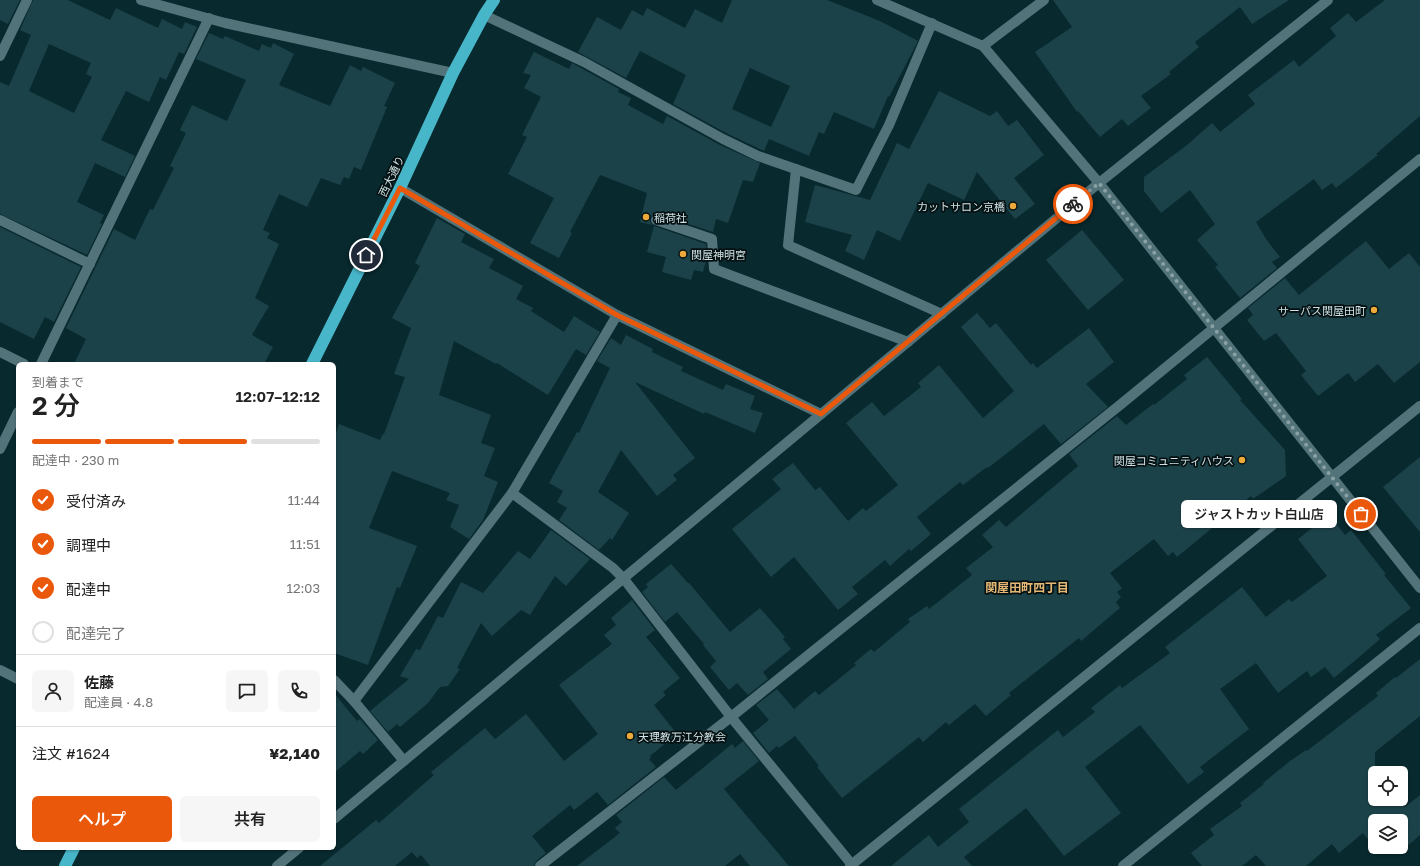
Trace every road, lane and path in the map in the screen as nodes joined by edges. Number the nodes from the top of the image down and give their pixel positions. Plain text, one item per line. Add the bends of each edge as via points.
1 (27, 0) edge
2 (141, 0) edge
3 (494, 0) edge
4 (877, 0) edge
5 (1044, 0) edge
6 (1328, 0) edge
7 (891, 3) edge
8 (484, 15) junction
9 (209, 18) junction
10 (932, 23) junction
11 (983, 46) junction
12 (0, 56) edge
13 (453, 73) junction
14 (1420, 159) edge
15 (796, 169) junction
16 (1099, 183) junction
17 (400, 188) junction
18 (0, 220) edge
19 (656, 220) dead end
20 (90, 264) junction
21 (942, 314) junction
22 (617, 315) junction
23 (1214, 327) junction
24 (908, 342) junction
25 (0, 352) edge
26 (20, 362) edge
27 (42, 362) edge
28 (313, 362) edge
29 (1420, 406) edge
30 (821, 414) junction
31 (16, 416) edge
32 (0, 449) edge
33 (1332, 477) junction
34 (512, 493) junction
35 (624, 579) junction
36 (1420, 588) edge
37 (1420, 628) edge
38 (0, 670) edge
39 (16, 678) edge
40 (336, 682) edge
41 (354, 701) junction
42 (731, 717) junction
43 (404, 761) junction
44 (336, 817) edge
45 (73, 850) edge
46 (297, 850) edge
47 (852, 865) edge
48 (65, 866) edge
49 (277, 866) edge
50 (540, 866) edge
51 (1123, 866) edge

1 - 12 street
2 - 9 street
3 - 8 highway, 西大通り
4 - 7 street
5 - 11 street
6 - 16 street
7 - 10 street
8 - 13 highway, 西大通り
8 - 15 street via 584,62 758,156
9 - 13 street
9 - 20 street
10 - 11 street
10 - 15 street via 889,125 856,190
11 - 16 street
13 - 17 highway, 西大通り
14 - 23 street
15 - 21 street via 788,245
16 - 21 street
16 - 23 street
17 - 22 street
17 - 28 highway, 西大通り
18 - 20 street
19 - 24 street via 712,239 714,269
20 - 27 street
21 - 24 street
22 - 30 street
22 - 34 street
23 - 33 street
23 - 42 street
24 - 30 street
25 - 26 street
29 - 33 street
30 - 35 street
31 - 32 street
33 - 36 street
33 - 47 street
34 - 35 street via 613,568
34 - 41 street
35 - 42 street
35 - 43 street
37 - 51 street
38 - 39 street
40 - 41 street
41 - 43 street
42 - 47 street
42 - 50 street
43 - 44 street
45 - 48 highway
46 - 49 street

